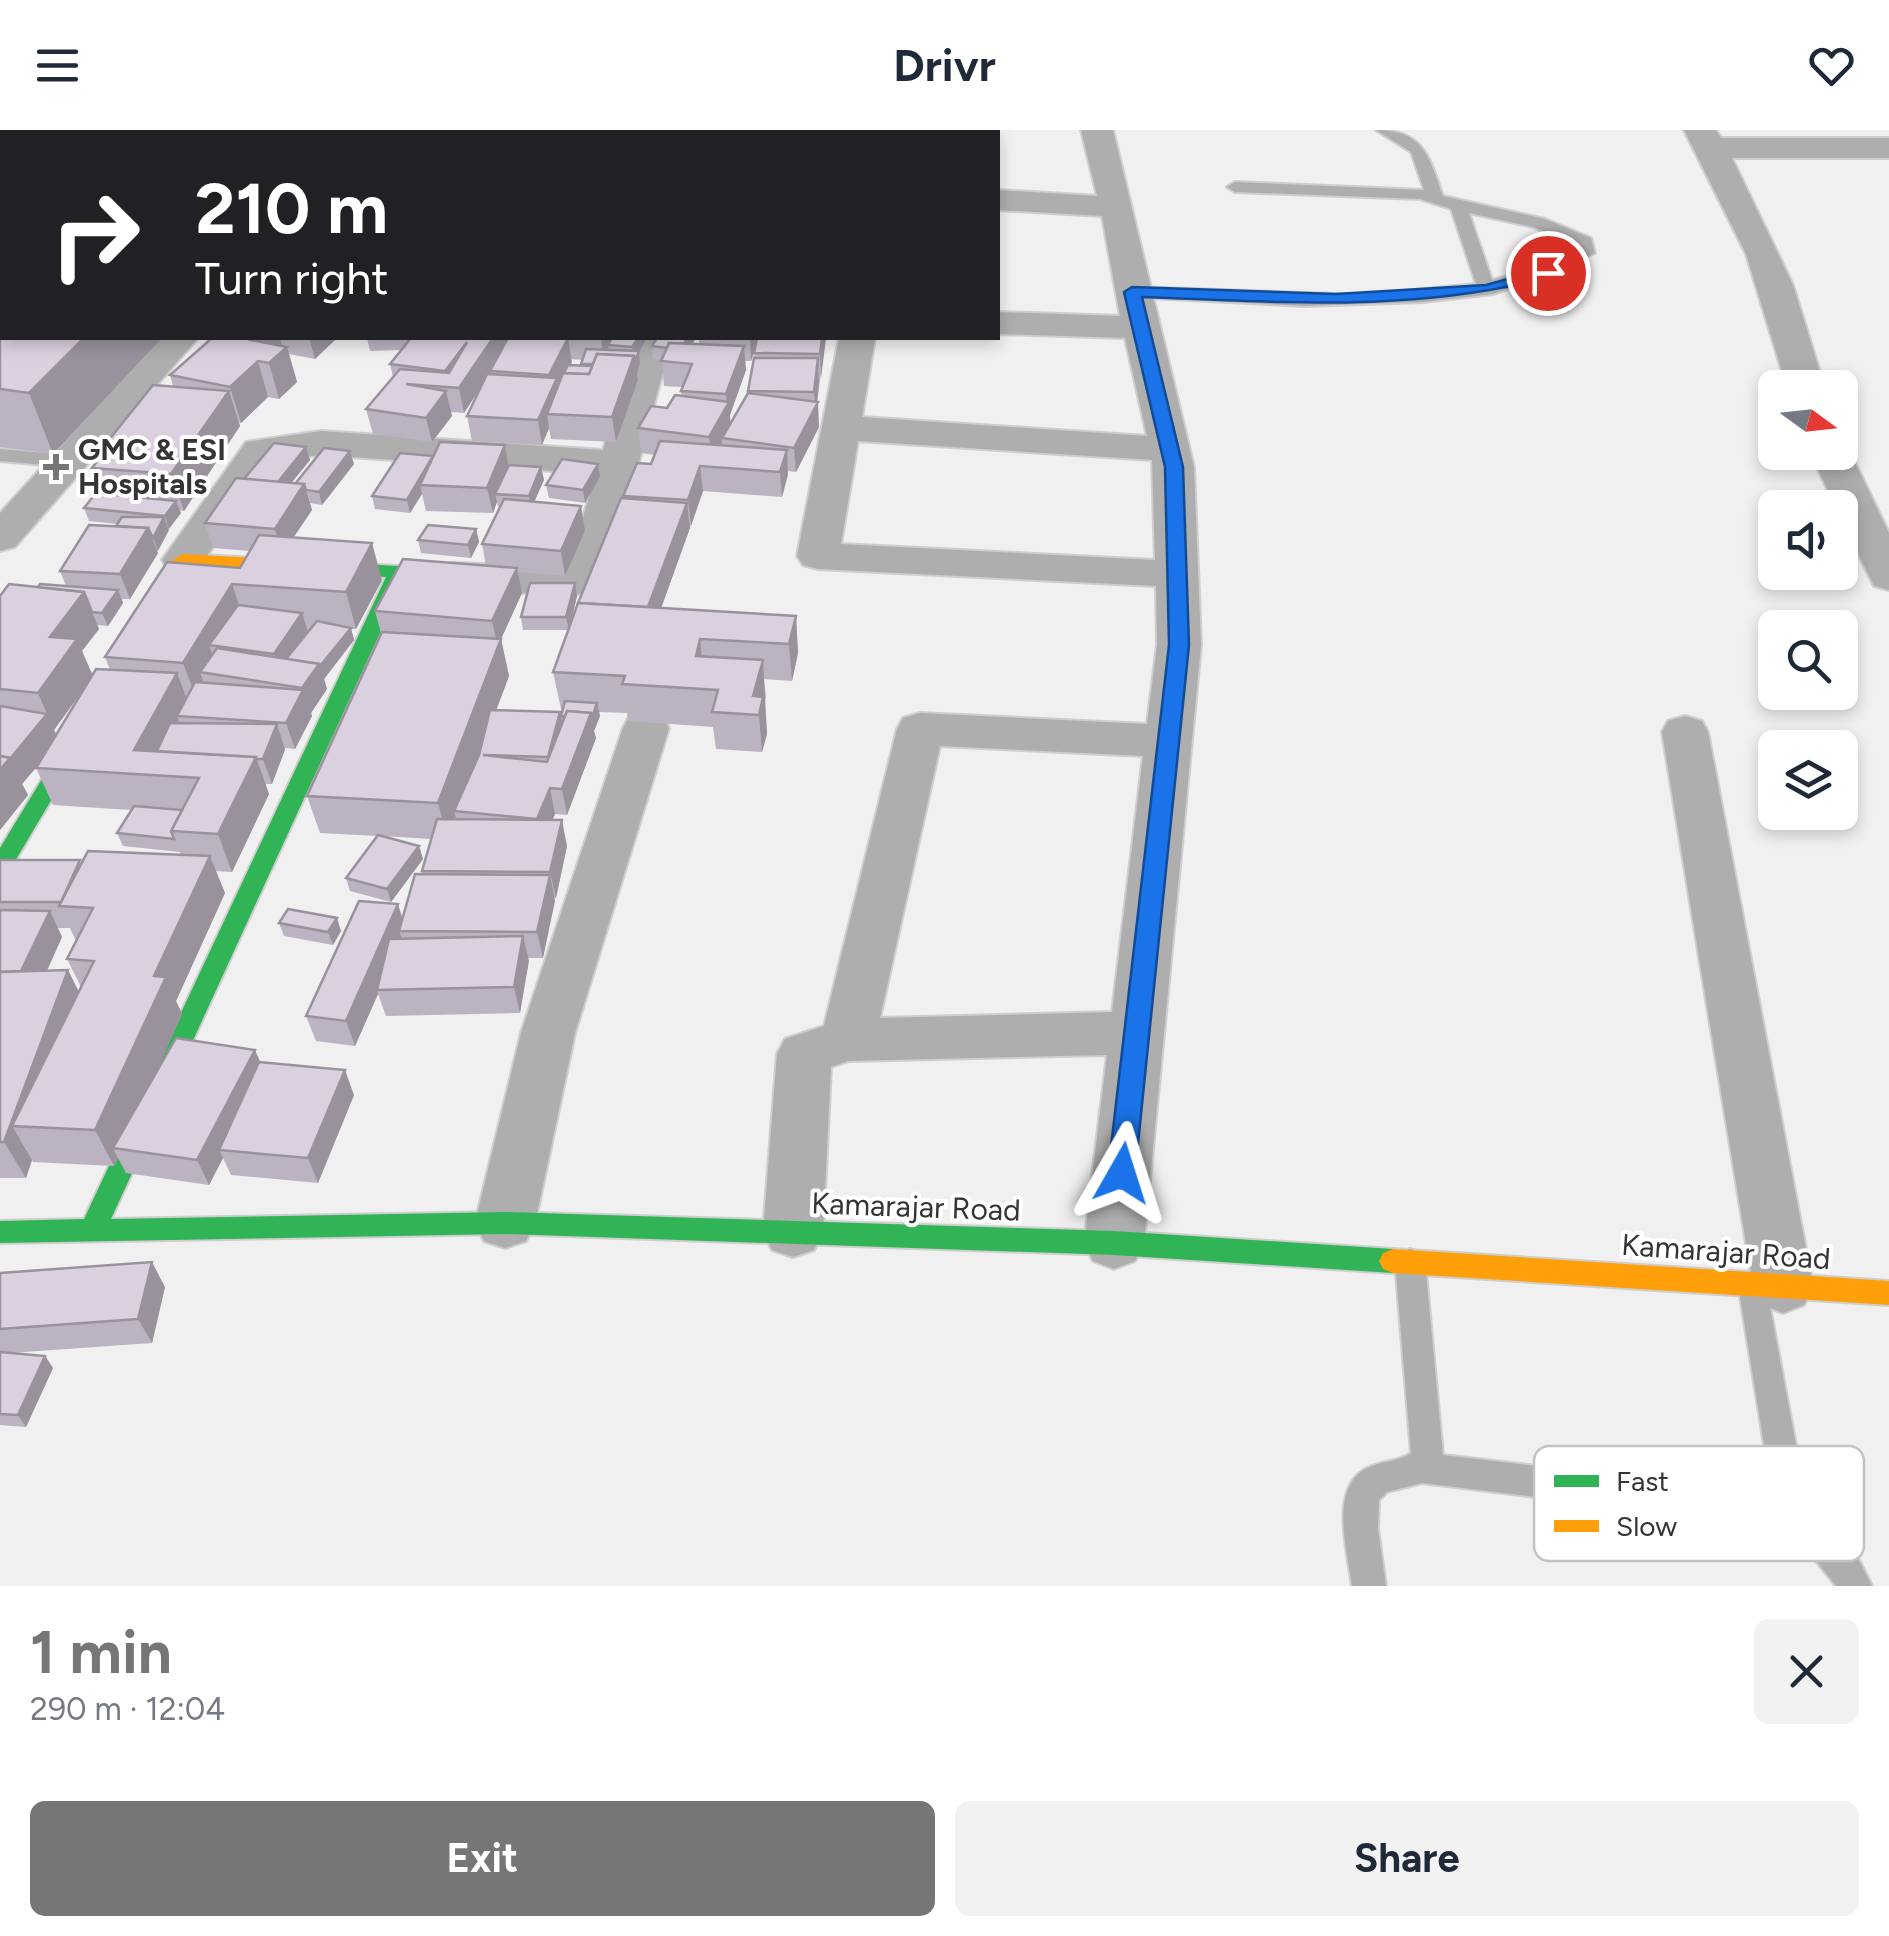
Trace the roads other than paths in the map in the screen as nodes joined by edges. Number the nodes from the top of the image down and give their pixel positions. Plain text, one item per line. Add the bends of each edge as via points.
1 (1096, 130) edge
2 (1384, 130) edge
3 (1705, 139) edge
4 (1889, 148) edge
5 (1235, 187) dead end
6 (1436, 196) junction
7 (1000, 200) edge
8 (1117, 206) junction
9 (1458, 206) junction
10 (1487, 290) junction
11 (1136, 310) junction
12 (1000, 323) edge
13 (178, 340) edge
14 (653, 340) edge
15 (858, 340) edge
16 (1802, 370) edge
17 (844, 428) junction
18 (1170, 449) junction
19 (0, 456) edge
20 (68, 461) junction
21 (618, 464) junction
22 (1838, 470) edge
23 (0, 538) edge
24 (183, 560) junction
25 (398, 572) junction
26 (1178, 574) junction
27 (1889, 577) edge
28 (132, 646) edge
29 (92, 714) edge
30 (646, 728) dead end
31 (1686, 732) dead end
32 (1169, 741) junction
33 (0, 867) edge
34 (1137, 1033) junction
35 (848, 1040) junction
36 (505, 1222) junction
37 (94, 1227) junction
38 (0, 1232) edge
39 (794, 1232) junction
40 (1114, 1243) junction
41 (1410, 1262) junction
42 (1768, 1285) junction
43 (1889, 1292) edge
44 (1784, 1446) edge
45 (1422, 1468) junction
46 (1534, 1481) edge
47 (1841, 1561) edge
48 (1369, 1586) edge
49 (1856, 1586) edge

1 - 8 street
2 - 6 lane via 1418,148
3 - 4 street
3 - 16 street via 1759,238
5 - 6 lane
6 - 9 lane
7 - 8 street
8 - 11 street
9 - 10 lane
9 - 10 lane via 1537,222 1585,242 1586,253 1548,273
10 - 11 lane
11 - 12 street
11 - 18 street
13 - 20 street
14 - 21 street
15 - 17 street
17 - 18 street
17 - 26 street via 818,556
18 - 26 street
19 - 20 lane
20 - 23 street
21 - 24 street via 321,442 260,450
21 - 25 street via 591,564 572,583
22 - 27 street
24 - 25 main road
24 - 28 main road
25 - 37 main road
26 - 32 street
29 - 33 main road
30 - 36 street via 548,1033
31 - 42 street
32 - 34 street
32 - 35 street via 920,730
34 - 35 street
34 - 40 street
35 - 39 street via 804,1054
36 - 37 main road, Kamarajar Road
36 - 39 main road, Kamarajar Road
37 - 38 main road, Kamarajar Road
39 - 40 main road, Kamarajar Road
40 - 41 main road, Kamarajar Road
41 - 42 main road, Kamarajar Road
41 - 45 lane via 1427,1453
42 - 43 main road, Kamarajar Road
42 - 44 lane
45 - 46 lane
45 - 48 lane via 1376,1481 1364,1493
47 - 49 lane

